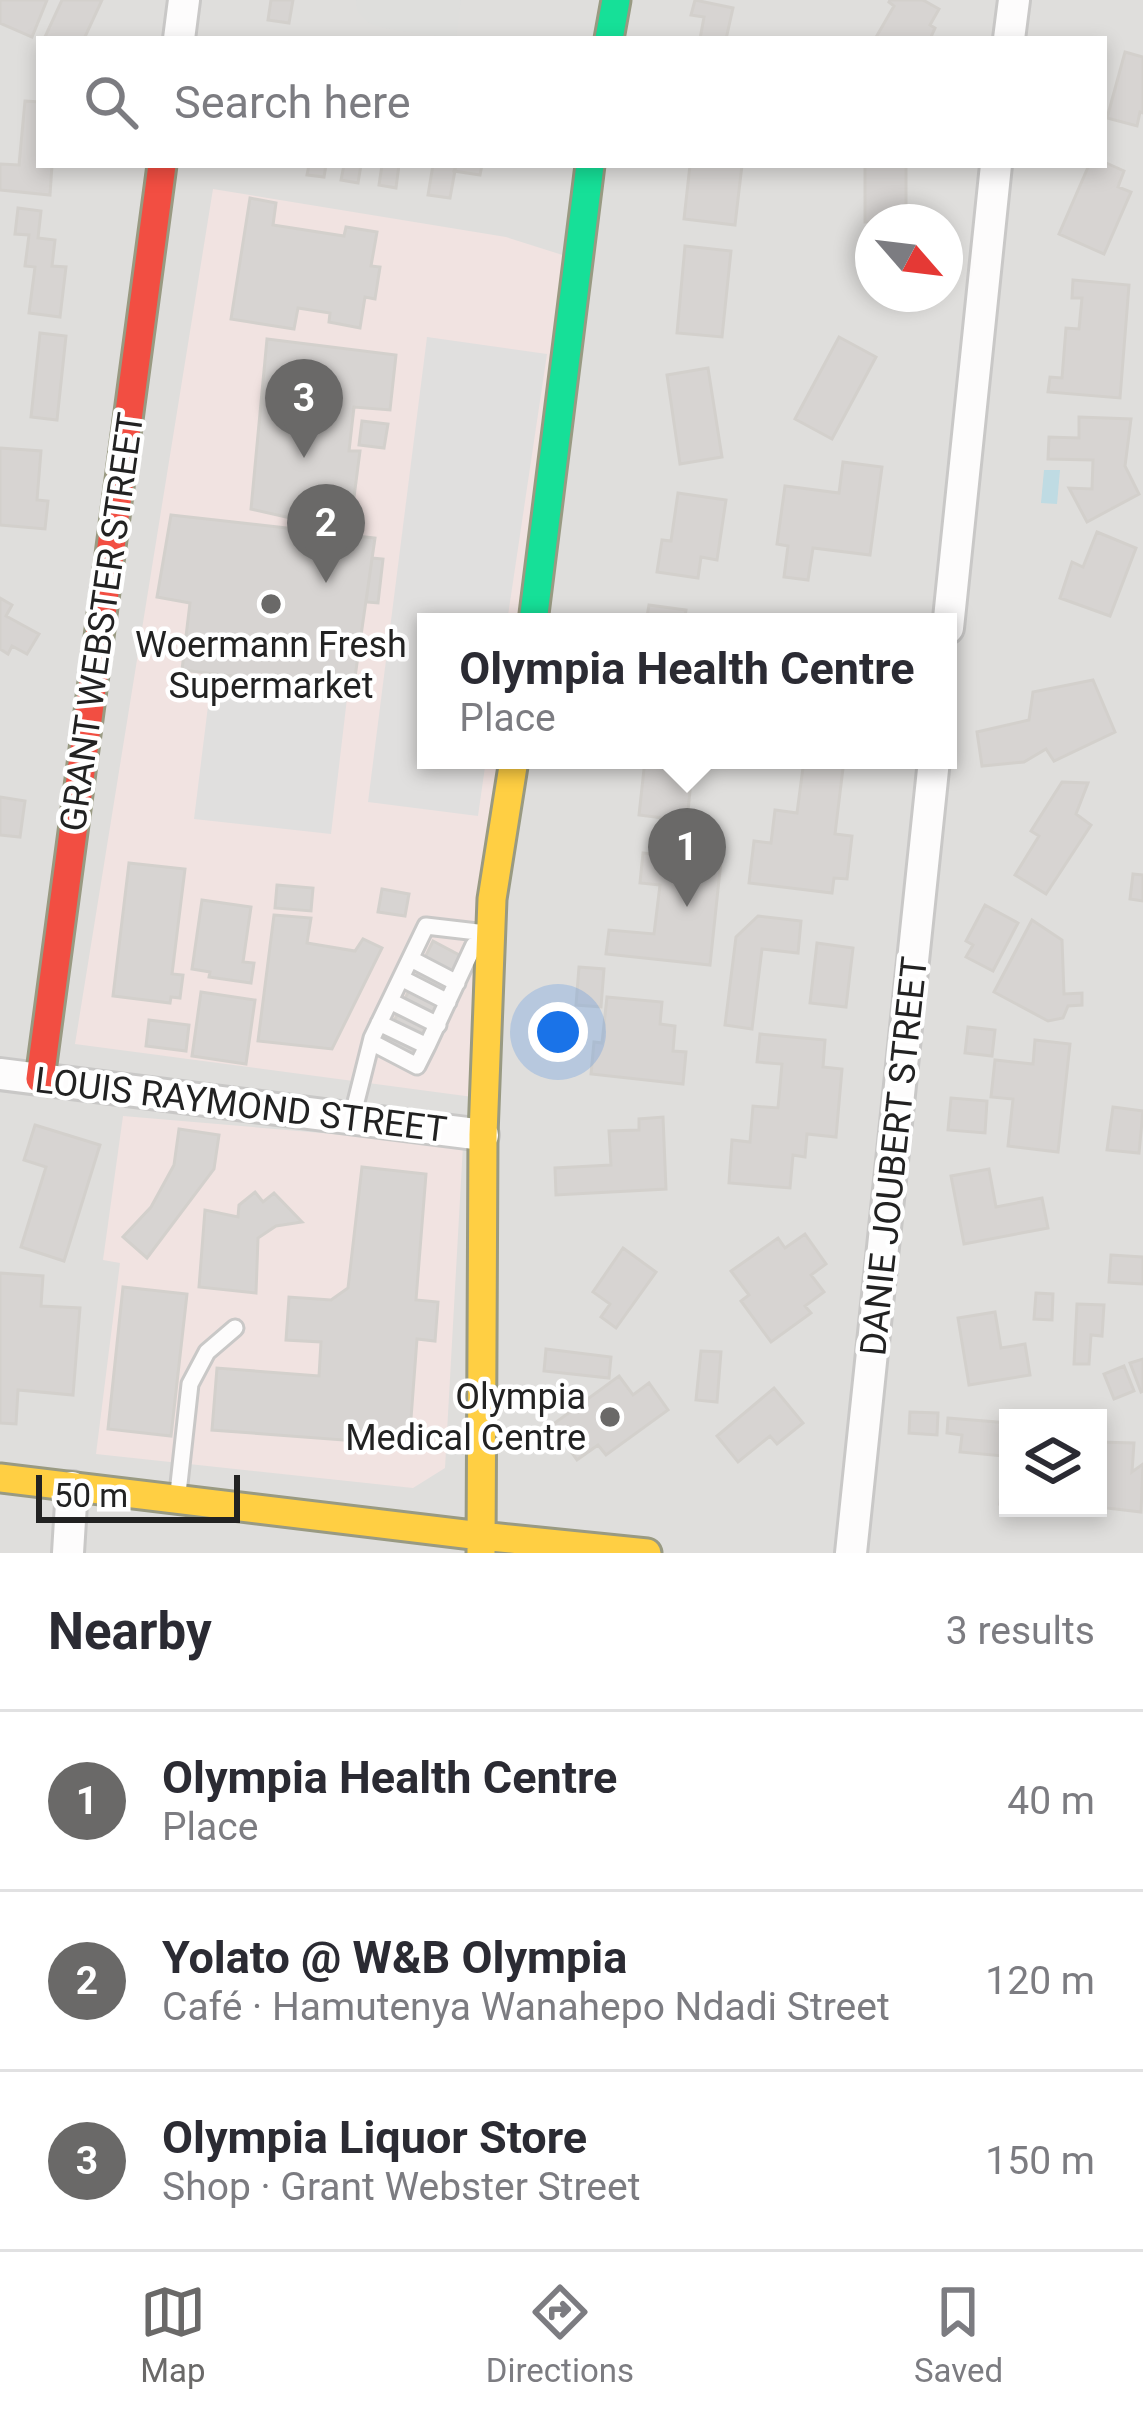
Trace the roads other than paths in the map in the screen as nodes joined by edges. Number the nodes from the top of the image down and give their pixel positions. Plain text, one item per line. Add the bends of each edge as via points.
1 (184, 0) edge
2 (616, 0) edge
3 (1014, 0) edge
4 (179, 36) edge
5 (610, 36) edge
6 (1010, 36) edge
7 (162, 168) edge
8 (590, 168) edge
9 (996, 168) edge
10 (534, 613) edge
11 (950, 613) edge
12 (513, 769) edge
13 (933, 769) edge
14 (486, 933) junction
15 (411, 959) junction
16 (401, 978) junction
17 (458, 982) junction
18 (390, 1000) junction
19 (448, 1002) junction
20 (380, 1023) junction
21 (438, 1024) junction
22 (371, 1042) junction
23 (427, 1046) junction
24 (0, 1074) edge
25 (40, 1079) junction
26 (352, 1118) junction
27 (483, 1135) junction
28 (235, 1328) dead end
29 (0, 1478) edge
30 (71, 1487) junction
31 (178, 1500) junction
32 (481, 1545) edge
33 (68, 1553) edge
34 (647, 1553) edge
35 (851, 1553) edge

1 - 4 street
2 - 5 street
3 - 6 street
7 - 25 street, GRANT WEBSTER STREET
8 - 10 street
9 - 11 street
12 - 14 street
13 - 35 street, DANIE JOUBERT STREET
14 - 15 lane via 426,926
14 - 17 lane
14 - 27 street
15 - 16 lane
15 - 17 lane
16 - 18 lane
16 - 19 lane
17 - 19 lane
18 - 20 lane
18 - 21 lane
19 - 21 lane
20 - 22 lane
20 - 23 lane
21 - 23 lane
22 - 23 lane via 417,1066
22 - 26 lane
24 - 25 street, LOUIS RAYMOND STREET
25 - 26 street, LOUIS RAYMOND STREET
26 - 27 street, LOUIS RAYMOND STREET
27 - 32 street
28 - 31 lane via 207,1352 190,1384
29 - 30 street
30 - 31 street
30 - 33 street
31 - 32 street
32 - 34 street

